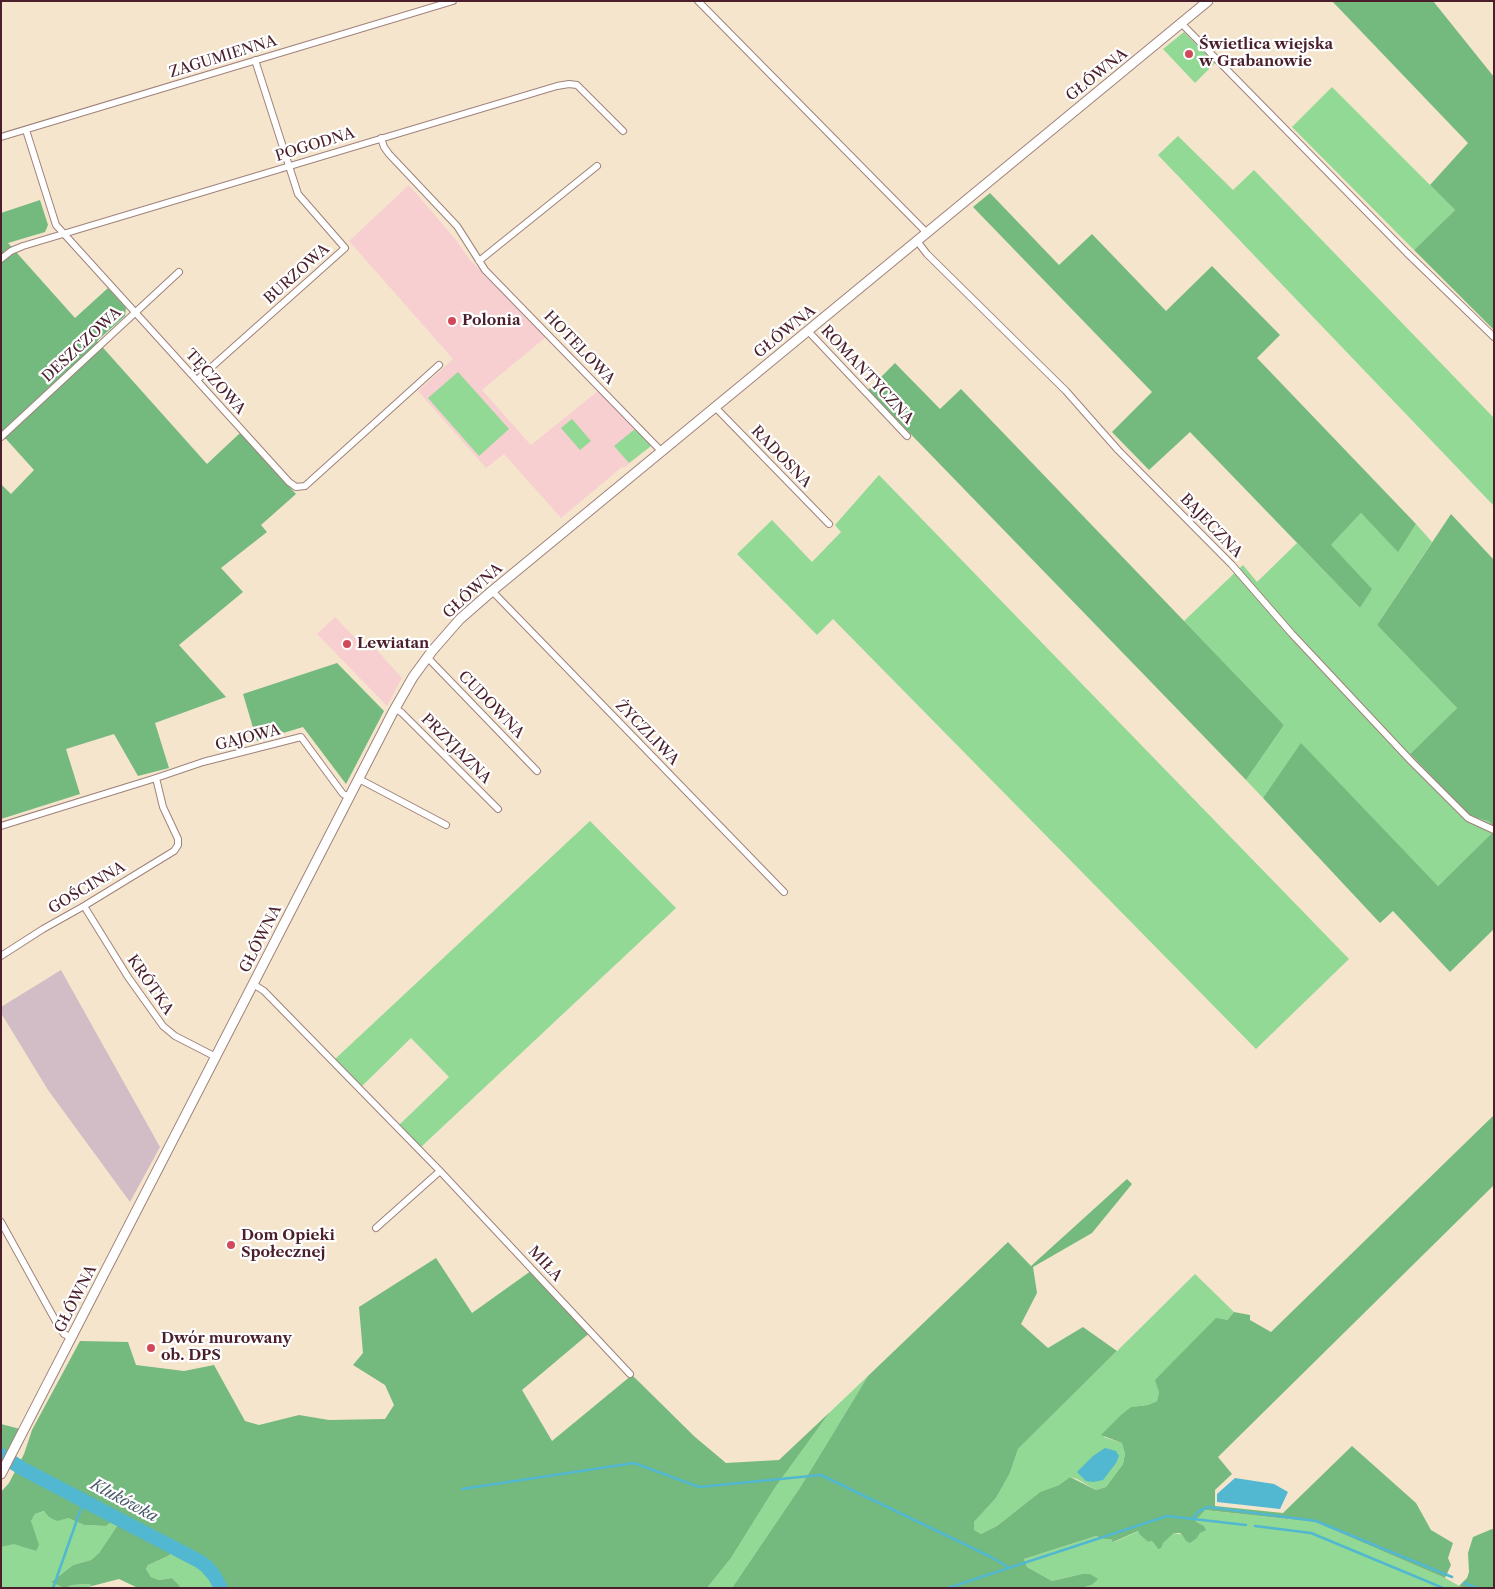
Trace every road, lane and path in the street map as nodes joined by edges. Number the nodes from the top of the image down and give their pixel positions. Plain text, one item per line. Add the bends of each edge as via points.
1 (453, 1) edge
2 (698, 1) edge
3 (1208, 1) edge
4 (1181, 24) junction
5 (255, 60) junction
6 (26, 130) junction
7 (623, 131) dead end
8 (1, 137) edge
9 (381, 138) junction
10 (288, 166) junction
11 (597, 166) dead end
12 (63, 233) junction
13 (927, 233) junction
14 (917, 241) junction
15 (1, 259) edge
16 (479, 261) junction
17 (180, 272) dead end
18 (135, 313) junction
19 (808, 331) junction
20 (1494, 337) edge
21 (439, 365) dead end
22 (197, 380) junction
23 (715, 407) junction
24 (907, 436) dead end
25 (1, 437) edge
26 (662, 452) junction
27 (829, 524) dead end
28 (492, 591) junction
29 (427, 656) junction
30 (395, 708) junction
31 (538, 771) dead end
32 (156, 778) junction
33 (359, 779) junction
34 (349, 797) junction
35 (498, 809) dead end
36 (446, 825) dead end
37 (1, 826) edge
38 (1490, 828) edge
39 (784, 892) dead end
40 (84, 906) junction
41 (1, 956) edge
42 (253, 984) junction
43 (216, 1057) junction
44 (440, 1171) junction
45 (1, 1222) edge
46 (376, 1228) dead end
47 (72, 1338) junction
48 (630, 1374) dead end
49 (1, 1474) edge

1 - 5 street, ZAGUMIENNA
2 - 13 street
3 - 4 street, GŁÓWNA
4 - 13 street, GŁÓWNA
4 - 20 street
5 - 6 street, ZAGUMIENNA
5 - 10 street, BURZOWA
6 - 8 street, ZAGUMIENNA
6 - 12 street, TĘCZOWA via 56,226
7 - 9 street, POGODNA via 583,90 569,84
9 - 10 street, POGODNA
9 - 16 street, HOTELOWA via 388,154 457,226
10 - 12 street, POGODNA
10 - 22 street, BURZOWA via 298,194 345,248
11 - 16 street
12 - 15 street, POGODNA via 11,251
12 - 18 street, TĘCZOWA
13 - 14 street, GŁÓWNA
14 - 19 street, GŁÓWNA
14 - 38 street, BAJECZNA via 1232,565 1411,762 1468,818
16 - 26 street, HOTELOWA
17 - 18 street, DESZCZOWA
18 - 22 street, TĘCZOWA
18 - 25 street, DESZCZOWA
19 - 23 street, GŁÓWNA
19 - 24 street, ROMANTYCZNA
21 - 22 street, TĘCZOWA via 305,486 296,487
23 - 26 street, GŁÓWNA
23 - 27 street, RADOSNA
26 - 28 street, GŁÓWNA
28 - 29 street, GŁÓWNA via 460,619
28 - 39 street, ŻYCZLIWA
29 - 30 street, GŁÓWNA
29 - 31 street, CUDOWNA
30 - 33 street, GŁÓWNA
30 - 35 street, PRZYJAZNA
32 - 34 street, GAJOWA via 203,762 301,737 342,794
32 - 37 street, GAJOWA
32 - 40 street, GOŚCINNA via 178,845 174,852
33 - 34 street, GŁÓWNA
33 - 36 street
34 - 42 street, GŁÓWNA
40 - 41 street, GOŚCINNA
40 - 43 street, KRÓTKA via 163,1026 175,1036
42 - 43 street, GŁÓWNA
42 - 44 street, MIŁA via 264,991
43 - 47 street, GŁÓWNA
44 - 46 street
44 - 48 street, MIŁA
45 - 47 street via 59,1327
47 - 49 street, GŁÓWNA

